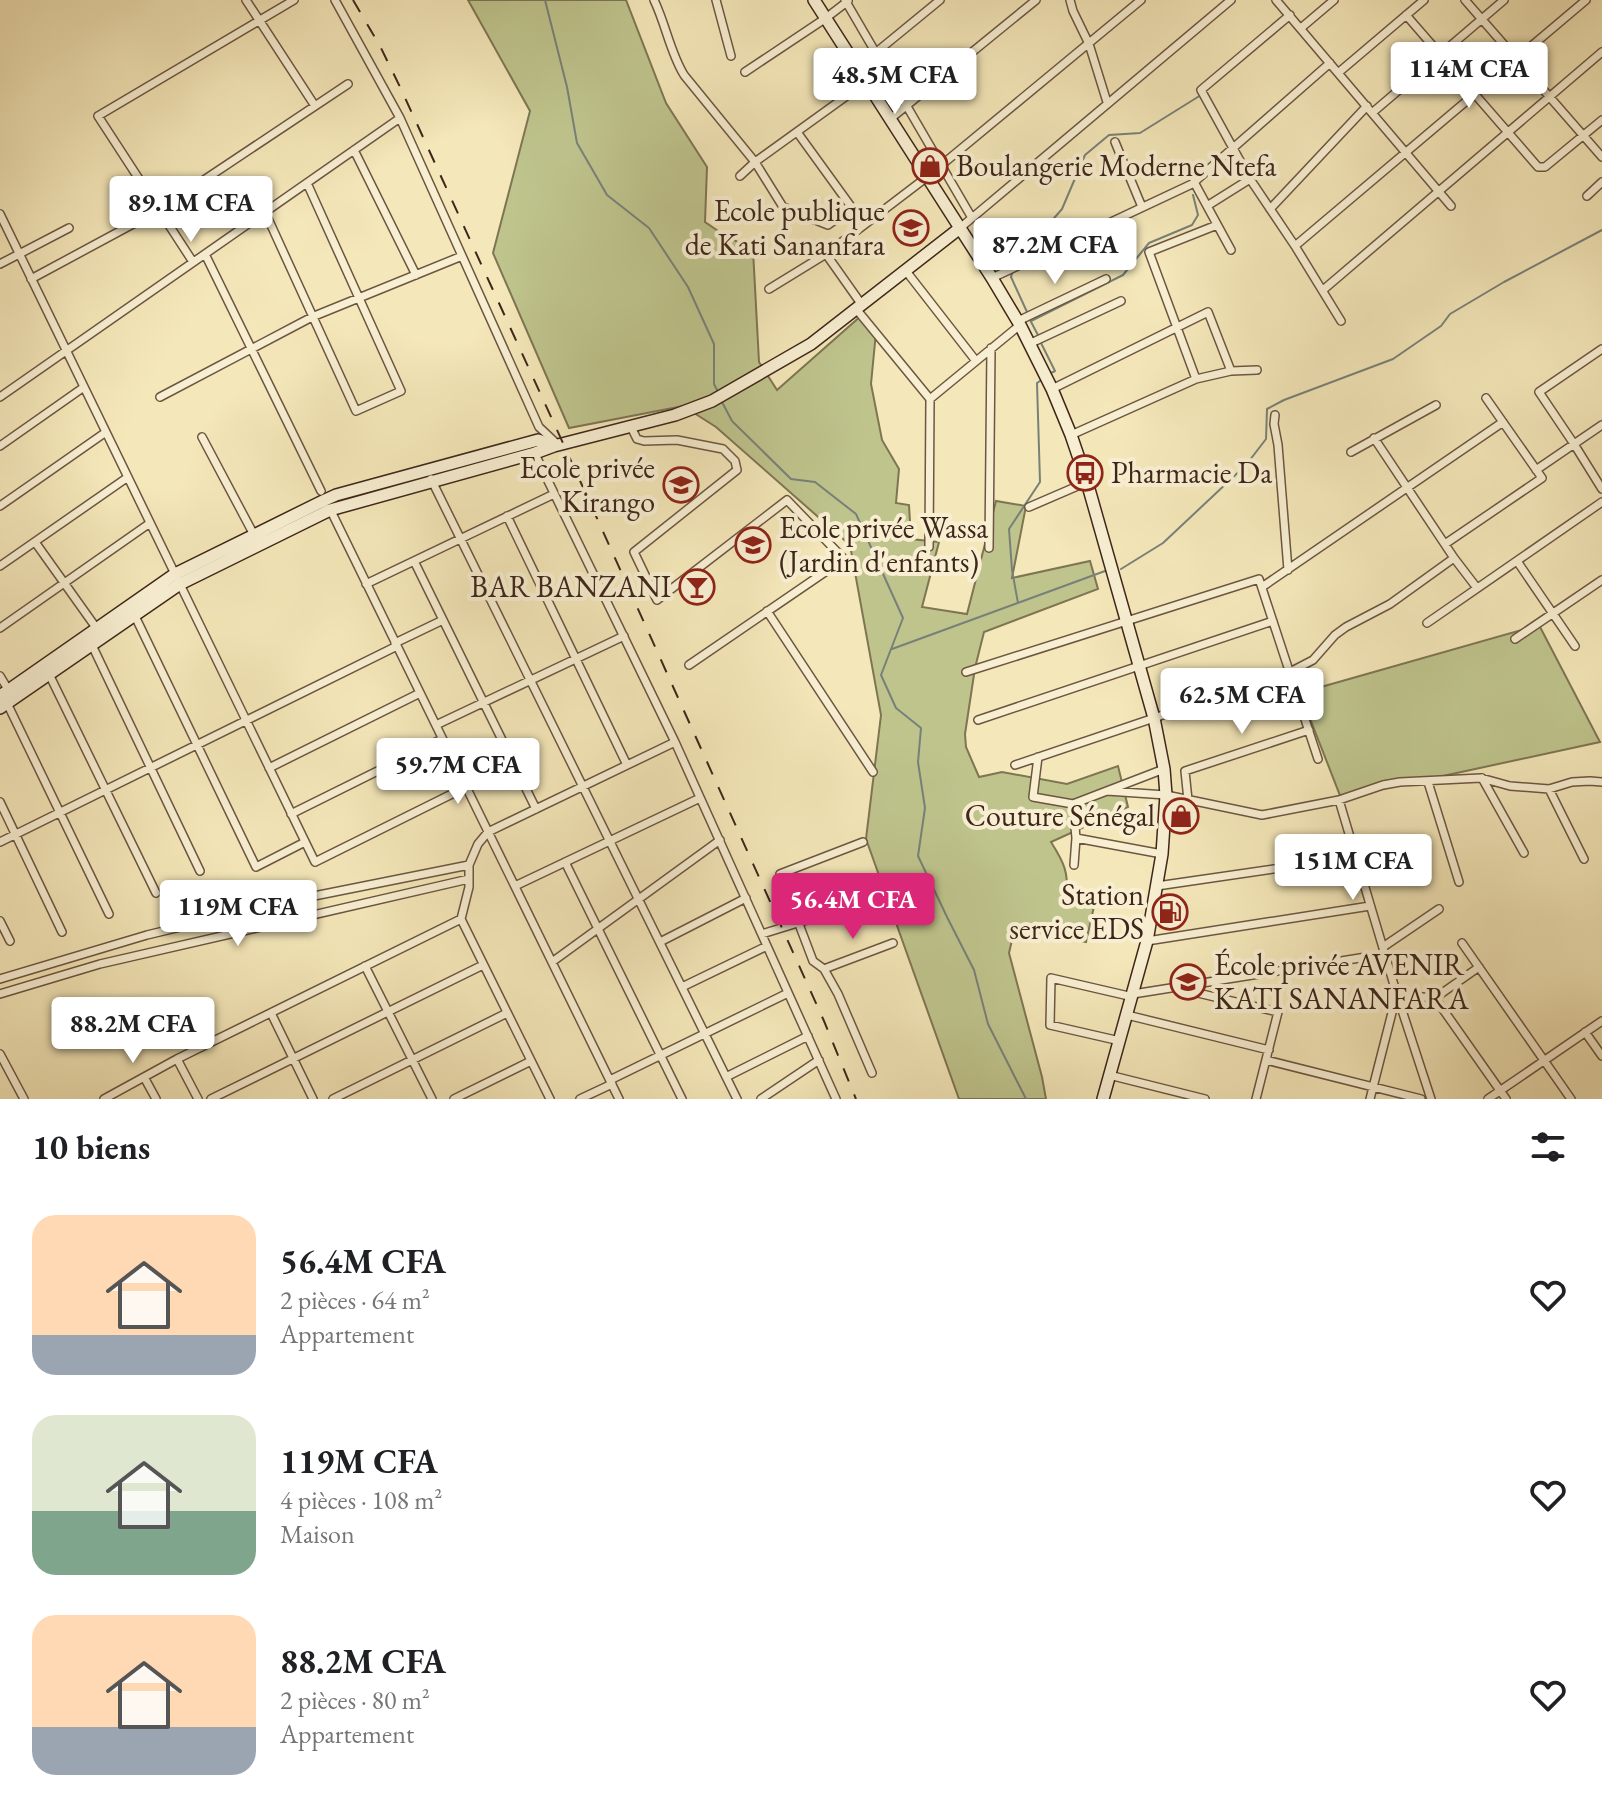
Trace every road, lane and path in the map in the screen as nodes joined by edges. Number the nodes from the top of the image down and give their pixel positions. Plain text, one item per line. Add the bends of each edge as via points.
1 (246, 0) edge
2 (294, 0) edge
3 (335, 0) edge
4 (654, 0) edge
5 (716, 0) edge
6 (814, 0) edge
7 (940, 0) edge
8 (1036, 0) edge
9 (1070, 0) edge
10 (1141, 0) edge
11 (1231, 0) edge
12 (1276, 0) edge
13 (1334, 0) edge
14 (1424, 0) edge
15 (1465, 0) edge
16 (1504, 0) edge
17 (1586, 0) edge
18 (847, 1) edge
19 (1290, 15) junction
20 (1406, 15) junction
21 (826, 18) junction
22 (1482, 19) junction
23 (259, 21) junction
24 (1301, 28) junction
25 (1089, 44) junction
26 (1602, 52) edge
27 (875, 53) junction
28 (1440, 54) junction
29 (731, 56) dead end
30 (1517, 59) junction
31 (1330, 63) junction
32 (857, 68) junction
33 (745, 72) dead end
34 (1338, 73) junction
35 (866, 82) junction
36 (348, 84) dead end
37 (1475, 94) junction
38 (1550, 97) junction
39 (1107, 102) junction
40 (906, 105) junction
41 (315, 106) junction
42 (1370, 110) junction
43 (400, 118) junction
44 (890, 119) junction
45 (1602, 120) edge
46 (797, 132) junction
47 (1508, 132) junction
48 (1584, 136) junction
49 (1115, 142) dead end
50 (1233, 147) junction
51 (354, 150) junction
52 (1406, 152) junction
53 (1602, 157) edge
54 (755, 162) junction
55 (941, 165) junction
56 (740, 176) dead end
57 (927, 177) junction
58 (1250, 179) junction
59 (1194, 182) junction
60 (1602, 182) edge
61 (307, 183) junction
62 (1439, 191) junction
63 (1587, 196) dead end
64 (1207, 206) junction
65 (1451, 206) dead end
66 (1142, 207) junction
67 (1270, 209) junction
68 (159, 210) junction
69 (265, 212) junction
70 (0, 214) edge
71 (972, 218) junction
72 (1217, 225) junction
73 (69, 228) dead end
74 (960, 228) junction
75 (1295, 246) junction
76 (1231, 250) dead end
77 (19, 254) junction
78 (205, 254) junction
79 (826, 254) junction
80 (462, 256) junction
81 (193, 262) junction
82 (0, 264) edge
83 (906, 271) junction
84 (416, 275) junction
85 (992, 278) junction
86 (31, 279) junction
87 (1106, 279) dead end
88 (769, 289) dead end
89 (1323, 290) junction
90 (358, 298) junction
91 (1121, 301) dead end
92 (859, 307) junction
93 (312, 317) junction
94 (1341, 321) dead end
95 (1019, 323) junction
96 (1178, 329) junction
97 (1029, 344) junction
98 (251, 348) junction
99 (991, 348) junction
100 (1602, 349) edge
101 (67, 350) junction
102 (976, 361) junction
103 (1257, 370) dead end
104 (1231, 371) junction
105 (1196, 379) junction
106 (84, 387) junction
107 (1052, 389) junction
108 (0, 397) edge
109 (160, 397) dead end
110 (1486, 398) dead end
111 (930, 399) junction
112 (1436, 405) dead end
113 (1275, 415) dead end
114 (1503, 422) junction
115 (630, 425) junction
116 (1602, 425) edge
117 (106, 432) junction
118 (1071, 435) junction
119 (202, 437) dead end
120 (1374, 438) junction
121 (1574, 444) junction
122 (556, 445) junction
123 (0, 446) edge
124 (532, 448) junction
125 (1351, 452) dead end
126 (1536, 470) junction
127 (430, 476) junction
128 (128, 477) junction
129 (1087, 482) junction
130 (1408, 487) junction
131 (1602, 489) edge
132 (554, 494) junction
133 (326, 501) junction
134 (1602, 502) edge
135 (0, 506) edge
136 (1029, 507) dead end
137 (507, 516) junction
138 (150, 523) junction
139 (254, 535) junction
140 (461, 539) junction
141 (35, 542) junction
142 (1445, 544) junction
143 (929, 547) dead end
144 (989, 548) dead end
145 (1454, 558) junction
146 (414, 561) junction
147 (1517, 561) junction
148 (0, 566) edge
149 (1288, 570) junction
150 (177, 579) junction
151 (1602, 580) edge
152 (64, 583) junction
153 (366, 584) junction
154 (1262, 587) junction
155 (1477, 588) junction
156 (132, 611) junction
157 (767, 611) junction
158 (1553, 613) junction
159 (443, 620) junction
160 (1127, 621) junction
161 (1273, 621) junction
162 (1427, 623) dead end
163 (0, 628) edge
164 (92, 636) junction
165 (624, 636) junction
166 (1515, 639) dead end
167 (396, 644) junction
168 (1575, 646) dead end
169 (576, 659) junction
170 (689, 665) dead end
171 (1140, 666) junction
172 (47, 670) junction
173 (966, 672) dead end
174 (1290, 672) junction
175 (0, 676) edge
176 (531, 680) junction
177 (420, 693) junction
178 (5, 698) edge
179 (484, 703) junction
180 (1154, 718) junction
181 (978, 720) dead end
182 (246, 721) junction
183 (436, 725) junction
184 (1309, 730) junction
185 (442, 739) junction
186 (675, 742) junction
187 (197, 745) junction
188 (1038, 757) junction
189 (1318, 759) dead end
190 (627, 765) junction
191 (1015, 765) dead end
192 (151, 768) junction
193 (269, 768) junction
194 (1164, 769) junction
195 (873, 772) dead end
196 (1481, 778) junction
197 (1428, 782) junction
198 (1602, 782) edge
199 (466, 787) junction
200 (583, 787) junction
201 (1549, 789) junction
202 (106, 790) junction
203 (1107, 791) junction
204 (1166, 795) junction
205 (700, 798) junction
206 (1188, 800) junction
207 (1339, 800) junction
208 (0, 802) edge
209 (1073, 804) junction
210 (536, 809) junction
211 (60, 812) junction
212 (291, 814) junction
213 (488, 832) junction
214 (15, 835) junction
215 (1076, 838) junction
216 (610, 840) junction
217 (720, 840) junction
218 (0, 842) edge
219 (305, 842) junction
220 (863, 842) dead end
221 (1524, 853) dead end
222 (1162, 854) junction
223 (1356, 857) junction
224 (1584, 859) dead end
225 (565, 862) junction
226 (469, 865) junction
227 (1074, 865) dead end
228 (200, 871) dead end
229 (469, 879) junction
230 (1459, 882) dead end
231 (515, 886) junction
232 (1157, 886) junction
233 (156, 893) dead end
234 (888, 895) dead end
235 (746, 898) junction
236 (639, 899) junction
237 (1370, 906) junction
238 (1439, 909) dead end
239 (109, 914) dead end
240 (461, 919) junction
241 (0, 921) edge
242 (798, 922) junction
243 (598, 929) junction
244 (62, 932) dead end
245 (762, 934) junction
246 (10, 941) dead end
247 (1147, 941) junction
248 (660, 942) junction
249 (893, 943) dead end
250 (1462, 943) dead end
251 (767, 946) junction
252 (1384, 951) junction
253 (552, 962) junction
254 (483, 965) junction
255 (365, 966) junction
256 (1479, 967) junction
257 (824, 969) junction
258 (0, 979) edge
259 (682, 987) junction
260 (1173, 988) junction
261 (788, 993) junction
262 (0, 994) edge
263 (1133, 995) junction
264 (1397, 995) junction
265 (1435, 998) junction
266 (388, 1012) junction
267 (271, 1013) junction
268 (507, 1013) junction
269 (1127, 1015) junction
270 (1602, 1021) edge
271 (1585, 1032) junction
272 (705, 1034) junction
273 (808, 1036) junction
274 (1120, 1041) junction
275 (1269, 1050) junction
276 (0, 1054) edge
277 (660, 1055) junction
278 (1602, 1056) edge
279 (177, 1059) junction
280 (293, 1059) junction
281 (412, 1060) junction
282 (819, 1060) junction
283 (1266, 1060) junction
284 (531, 1061) junction
285 (1544, 1061) junction
286 (872, 1073) dead end
287 (1109, 1075) junction
288 (144, 1077) junction
289 (726, 1077) junction
290 (611, 1082) junction
291 (1374, 1087) junction
292 (1500, 1091) junction
293 (24, 1099) edge
294 (104, 1099) edge
295 (156, 1099) edge
296 (198, 1099) edge
297 (211, 1099) edge
298 (313, 1099) edge
299 (333, 1099) edge
300 (432, 1099) edge
301 (454, 1099) edge
302 (550, 1099) edge
303 (580, 1099) edge
304 (619, 1099) edge
305 (682, 1099) edge
306 (737, 1099) edge
307 (761, 1099) edge
308 (836, 1099) edge
309 (1103, 1099) edge
310 (1205, 1099) edge
311 (1256, 1099) edge
312 (1370, 1099) edge
313 (1421, 1099) edge
314 (1431, 1099) edge
315 (1488, 1099) edge
316 (1506, 1099) edge
317 (1571, 1099) edge

1 - 23 street
2 - 23 street
3 - 43 street
4 - 54 street via 684,75
5 - 29 street
6 - 21 street
7 - 27 street
8 - 40 street
9 - 25 street
10 - 25 street
11 - 39 street
12 - 19 street
13 - 24 street
14 - 20 street
15 - 22 street
16 - 22 street
17 - 30 street
18 - 21 street
18 - 27 street
19 - 24 street
19 - 50 street via 1201,90
20 - 28 street
20 - 34 street
21 - 32 street
21 - 33 street
22 - 28 street
22 - 30 street
23 - 41 street
23 - 68 street via 98,116
24 - 31 street
25 - 39 street
25 - 55 street
26 - 38 street
27 - 32 street
27 - 40 street
28 - 37 street
28 - 42 street
30 - 37 street
30 - 38 street
31 - 34 street
31 - 50 street
32 - 35 street
34 - 42 street
35 - 44 street
35 - 46 street
36 - 41 street
37 - 47 street
37 - 52 street
38 - 47 street
38 - 48 street
39 - 71 street
40 - 44 street
40 - 55 street
41 - 68 street
42 - 52 street
42 - 67 street
43 - 51 street
43 - 80 street
44 - 57 street
45 - 48 street
46 - 54 street
46 - 54 street via 852,208 828,225 783,207
47 - 48 street via 1541,168
47 - 62 street
48 - 53 street
49 - 66 street
50 - 58 street
50 - 59 street
51 - 61 street
51 - 84 street
52 - 62 street
52 - 75 street
54 - 56 street
55 - 57 street
55 - 71 street
57 - 74 street
57 - 79 street
58 - 64 street
58 - 67 street
59 - 64 street
59 - 66 street
60 - 63 street
61 - 69 street
61 - 90 street
62 - 65 street
62 - 89 street
64 - 72 street
66 - 85 street
67 - 75 street
68 - 81 street
68 - 86 street
69 - 78 street
69 - 93 street
70 - 77 street
71 - 74 street
72 - 76 street
72 - 96 street via 1149,252
73 - 77 street
74 - 83 street
74 - 85 street
75 - 89 street
77 - 82 street
77 - 86 street
78 - 81 street
78 - 98 street
79 - 88 street
79 - 92 street
80 - 84 street
80 - 122 street via 539,427
81 - 101 street
83 - 92 street
83 - 102 street
84 - 90 street
85 - 95 street
86 - 101 street
87 - 95 street
89 - 94 street
90 - 93 street
90 - 93 street via 401,391 356,411
91 - 97 street
92 - 111 street
92 - 115 street via 811,344 712,401
93 - 98 street
95 - 97 street
95 - 99 street
96 - 104 street via 1208,312
96 - 105 street
96 - 107 street
97 - 107 street
98 - 109 street
98 - 133 street
99 - 102 street
99 - 144 street
100 - 121 street via 1539,392
101 - 106 street
101 - 108 street
102 - 111 street
103 - 104 street
104 - 105 street
105 - 118 street
106 - 117 street
106 - 123 street
107 - 118 street
110 - 114 street
111 - 143 street
112 - 120 street
113 - 149 street
114 - 126 street
114 - 130 street
115 - 122 street
115 - 157 street via 644,441 677,440 723,449 737,470 634,552 657,600 787,500 844,559
116 - 121 street
117 - 128 street
117 - 135 street
118 - 129 street
119 - 139 street
120 - 125 street
120 - 130 street
121 - 126 street
121 - 131 street
122 - 124 street via 538,440
124 - 127 street
124 - 132 street
126 - 142 street via 1542,478
127 - 133 street
127 - 140 street
128 - 138 street
128 - 141 street
129 - 136 street
129 - 160 street
130 - 142 street
130 - 149 street
132 - 137 street
132 - 165 street
133 - 139 street
133 - 150 street
133 - 153 street
134 - 147 street
137 - 140 street
137 - 169 street
138 - 150 street
138 - 152 street
139 - 150 street
140 - 146 street
140 - 176 street
141 - 148 street
141 - 152 street
142 - 145 street
145 - 155 street
145 - 174 street via 1390,604 1346,627 1313,660
146 - 153 street
146 - 159 street
147 - 155 street
147 - 158 street
149 - 154 street
150 - 156 street
150 - 182 street
151 - 158 street
152 - 163 street
152 - 164 street
153 - 167 street
154 - 160 street via 1259,579
154 - 161 street
155 - 162 street
156 - 164 street
156 - 187 street
157 - 170 street
157 - 195 street
158 - 166 street
158 - 168 street
159 - 167 street
159 - 179 street
160 - 171 street
160 - 173 street
161 - 171 street
161 - 174 street
164 - 172 street
164 - 192 street
165 - 169 street
165 - 186 street
167 - 177 street
167 - 182 street
169 - 176 street
169 - 190 street
171 - 180 street
171 - 181 street
172 - 178 street
172 - 202 street
174 - 180 street
174 - 184 street
175 - 178 street
176 - 179 street
176 - 200 street
177 - 183 street
177 - 193 street
178 - 211 street
179 - 183 street
179 - 210 street
180 - 188 street
180 - 194 street
182 - 187 street
182 - 193 street
183 - 185 street
184 - 189 street
184 - 206 street via 1185,771
185 - 199 street
185 - 212 street
186 - 190 street
186 - 205 street
187 - 192 street
187 - 219 street via 256,867
188 - 191 street
188 - 209 street via 1033,797
190 - 200 street
192 - 202 street
192 - 228 street
193 - 212 street
194 - 203 street
194 - 204 street
196 - 197 street
196 - 201 street
196 - 221 street
197 - 207 street via 1383,785
197 - 230 street
198 - 201 street
199 - 213 street
199 - 219 street via 315,862
200 - 210 street
200 - 216 street
201 - 224 street
202 - 211 street
202 - 233 street
203 - 204 street
203 - 209 street
204 - 206 street
204 - 222 street
205 - 216 street
205 - 217 street
206 - 207 street via 1262,815
207 - 223 street
208 - 214 street
209 - 215 street
210 - 213 street
211 - 214 street
211 - 239 street
212 - 219 street
213 - 226 street
213 - 231 street
214 - 218 street
214 - 244 street
215 - 222 street
215 - 227 street
216 - 225 street
216 - 236 street
217 - 235 street
217 - 236 street
220 - 242 street via 780,874
222 - 232 street
223 - 232 street
223 - 237 street
225 - 231 street
225 - 243 street
226 - 229 street
226 - 258 street via 147,935
229 - 240 street
229 - 262 street via 100,964
231 - 253 street
232 - 247 street
234 - 242 street
235 - 245 street
235 - 248 street
236 - 243 street
236 - 248 street
237 - 247 street
237 - 252 street
238 - 252 street
240 - 254 street
240 - 255 street
241 - 246 street
242 - 245 street
242 - 257 street via 813,961
243 - 253 street
243 - 277 street
245 - 251 street
247 - 263 street
248 - 259 street
249 - 257 street
250 - 256 street
251 - 259 street
251 - 261 street
252 - 260 street
252 - 264 street
253 - 290 street
254 - 266 street
254 - 268 street
255 - 266 street
255 - 267 street
256 - 265 street
256 - 285 street
257 - 286 street
259 - 272 street
260 - 263 street
260 - 275 street via 1278,1012
261 - 272 street
261 - 273 street
263 - 269 street
263 - 274 street via 1051,978 1050,1025
264 - 265 street
264 - 291 street
264 - 314 street
265 - 292 street
266 - 280 street
266 - 281 street
267 - 279 street
267 - 280 street
268 - 281 street
268 - 284 street
269 - 274 street
269 - 275 street
270 - 271 street
271 - 278 street
271 - 285 street
272 - 277 street
272 - 289 street
273 - 282 street
273 - 289 street
274 - 287 street
275 - 283 street
276 - 293 street
277 - 290 street
277 - 305 street
279 - 288 street
279 - 296 street
280 - 297 street
280 - 298 street
281 - 299 street
281 - 300 street
282 - 307 street
282 - 308 street
283 - 291 street
283 - 311 street
284 - 301 street
284 - 302 street
285 - 292 street
285 - 317 street
287 - 309 street
287 - 310 street
288 - 294 street
288 - 295 street
289 - 306 street
290 - 303 street
290 - 304 street
291 - 312 street
291 - 313 street
292 - 315 street
292 - 316 street

